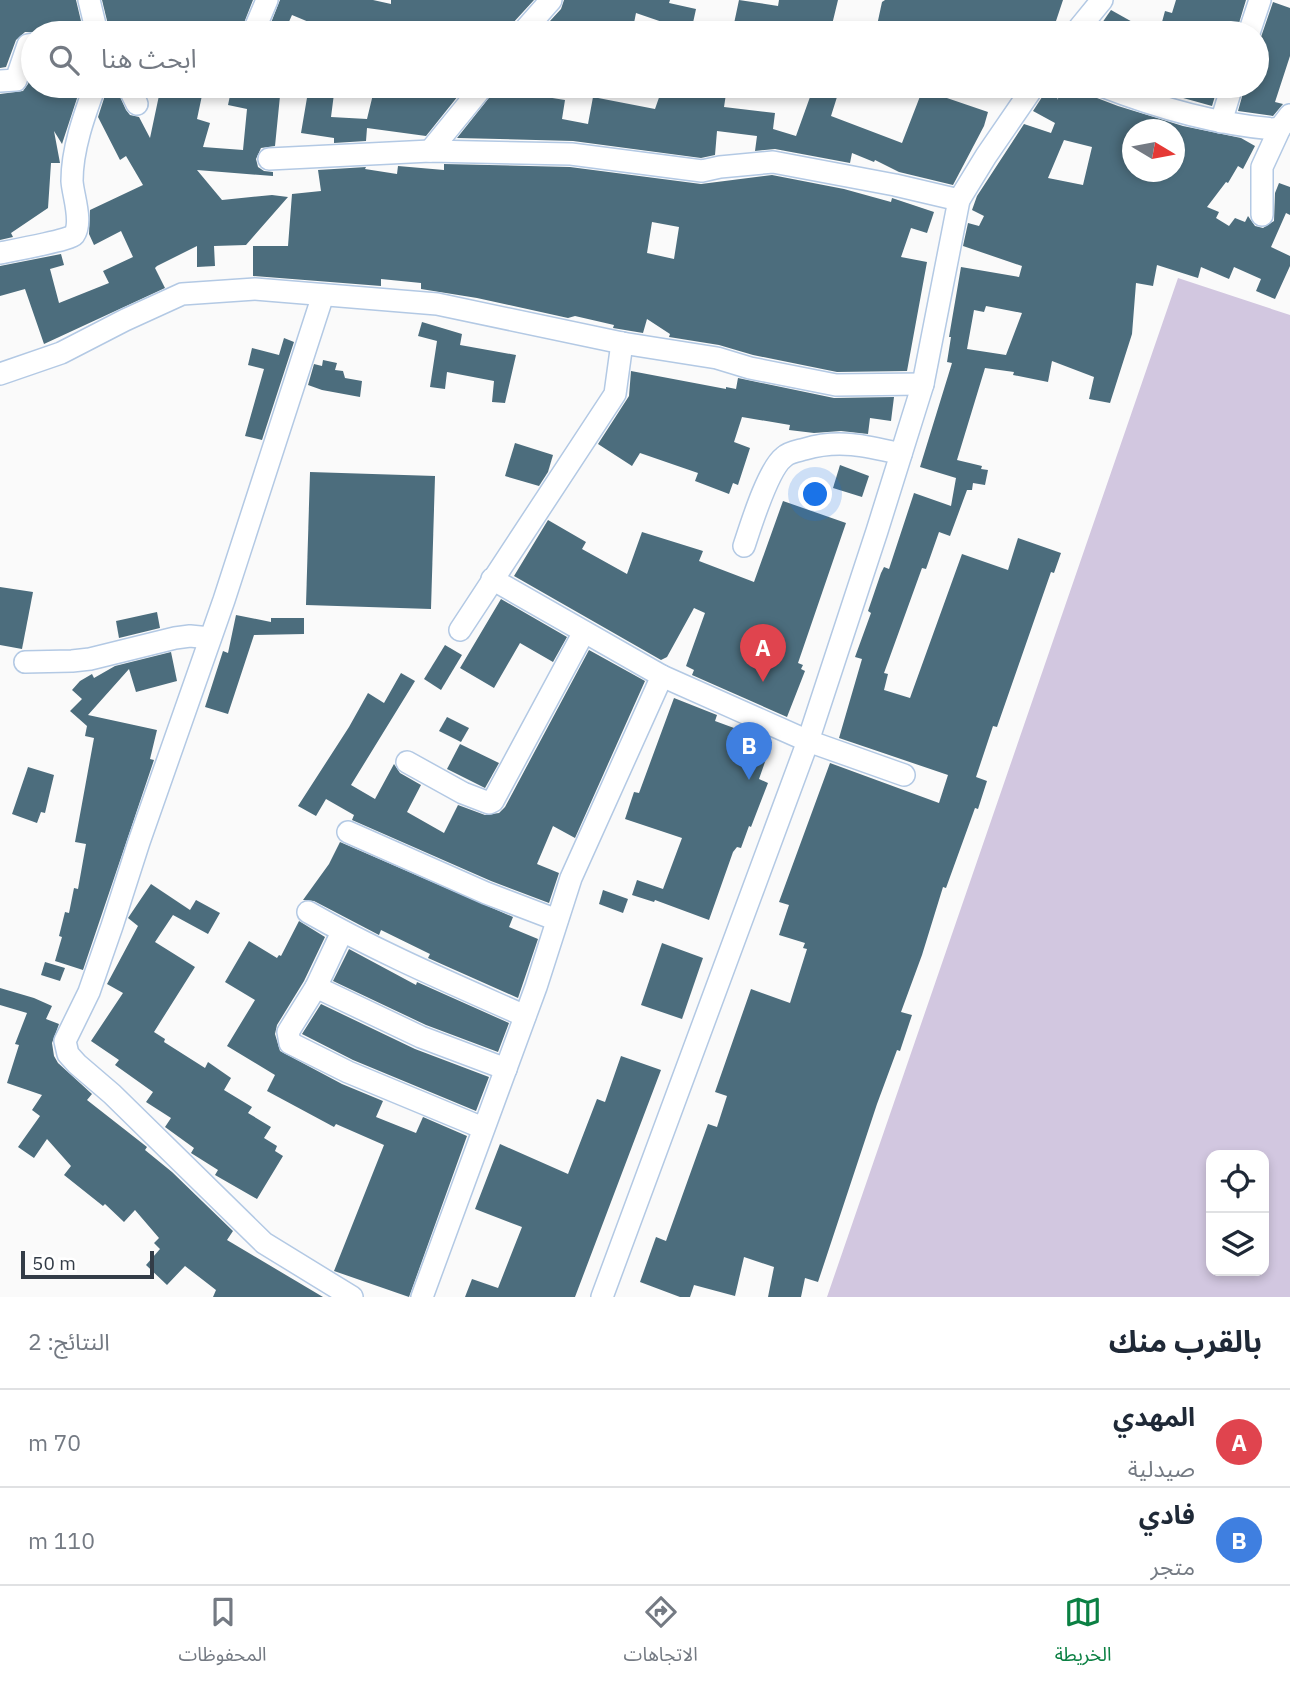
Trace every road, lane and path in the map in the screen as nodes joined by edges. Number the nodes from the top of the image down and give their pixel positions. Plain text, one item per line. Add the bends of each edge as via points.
1 (89, 0) edge
2 (267, 0) edge
3 (551, 0) edge
4 (1102, 0) edge
5 (1260, 0) edge
6 (94, 21) edge
7 (258, 21) edge
8 (533, 21) edge
9 (1085, 21) edge
10 (1253, 21) edge
11 (21, 65) edge
12 (0, 81) edge
13 (91, 98) edge
14 (473, 98) edge
15 (1026, 98) edge
16 (1135, 98) edge
17 (1229, 98) edge
18 (1285, 121) edge
19 (1221, 122) junction
20 (430, 152) junction
21 (269, 159) dead end
22 (959, 200) junction
23 (1262, 215) dead end
24 (0, 253) edge
25 (323, 295) junction
26 (622, 343) junction
27 (0, 374) edge
28 (923, 384) junction
29 (901, 454) junction
30 (744, 546) dead end
31 (492, 579) junction
32 (460, 629) dead end
33 (584, 632) junction
34 (209, 638) junction
35 (25, 662) dead end
36 (662, 676) junction
37 (808, 741) junction
38 (407, 762) dead end
39 (904, 775) dead end
40 (348, 832) dead end
41 (308, 912) dead end
42 (557, 920) junction
43 (342, 932) junction
44 (316, 987) junction
45 (525, 1016) junction
46 (506, 1069) junction
47 (483, 1128) junction
48 (352, 1297) edge
49 (422, 1297) edge
50 (603, 1297) edge

1 - 6 street
2 - 7 street
3 - 8 street
4 - 9 street
5 - 10 street
11 - 12 street via 16,80
13 - 24 street via 74,156 75,234
14 - 20 street
15 - 22 street
16 - 19 street
17 - 19 street
18 - 19 street via 1268,129
18 - 23 street via 1262,167
20 - 21 street
20 - 22 street via 570,154 702,171 774,162
22 - 28 street
25 - 26 street via 437,304
25 - 27 street via 255,289 182,295 61,353
25 - 34 street
26 - 28 street via 717,358 836,385
26 - 31 street via 615,394
28 - 29 street
29 - 30 street via 835,443 783,457
29 - 37 street
31 - 32 street
31 - 33 street
33 - 36 street
33 - 38 street via 494,801 463,793
34 - 35 street via 175,638 72,661
34 - 48 street via 89,992 65,1047 77,1064 264,1243
36 - 37 street
36 - 42 street via 571,877
37 - 39 street
37 - 50 street
40 - 42 street
41 - 43 street
42 - 45 street
43 - 44 street
43 - 45 street
44 - 46 street via 421,1037
44 - 47 street via 288,1032 290,1044
45 - 46 street
46 - 47 street
47 - 49 street

